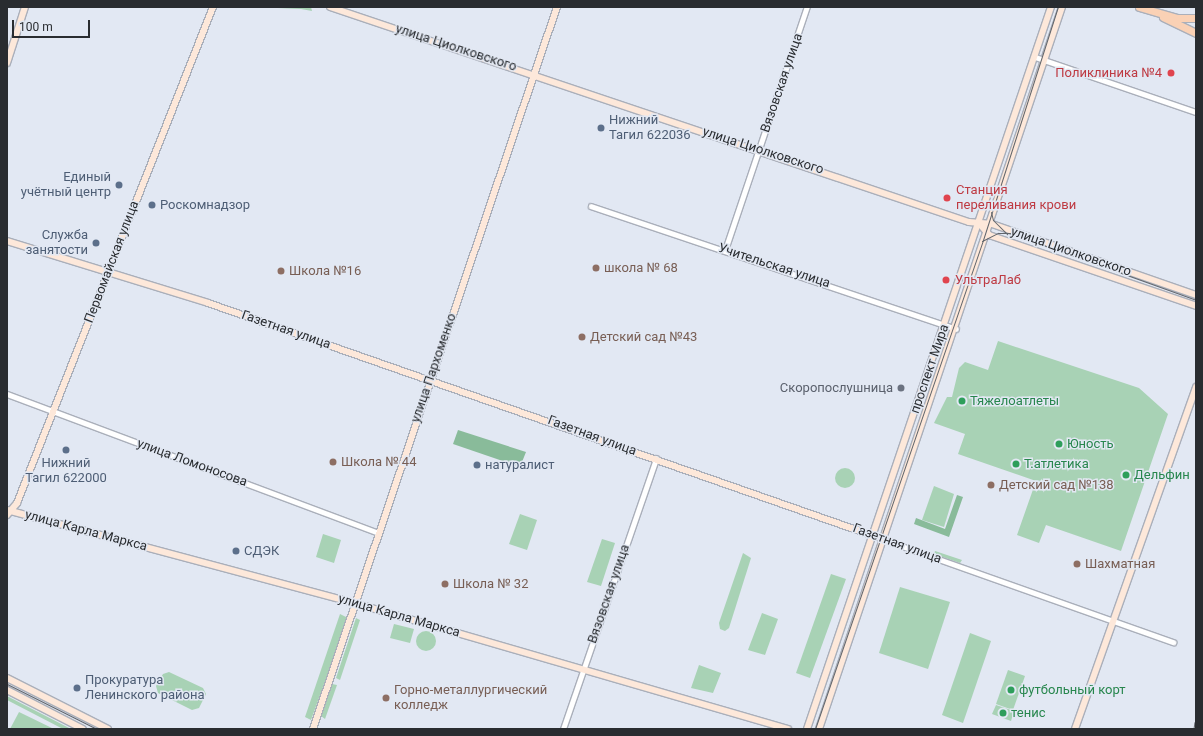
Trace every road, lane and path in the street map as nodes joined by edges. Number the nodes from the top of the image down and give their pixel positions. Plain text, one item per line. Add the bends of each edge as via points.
1 (25, 7) edge
2 (213, 7) edge
3 (330, 7) edge
4 (557, 7) edge
5 (808, 7) edge
6 (1051, 7) edge
7 (1062, 7) edge
8 (1139, 7) edge
9 (1152, 12) junction
10 (1196, 18) edge
11 (1196, 33) edge
12 (1035, 57) junction
13 (1046, 60) junction
14 (7, 63) edge
15 (534, 73) junction
16 (1196, 112) edge
17 (759, 150) junction
18 (591, 206) dead end
19 (979, 223) junction
20 (992, 224) junction
21 (988, 235) junction
22 (7, 241) edge
23 (725, 250) junction
24 (109, 270) junction
25 (1196, 295) edge
26 (1196, 306) edge
27 (945, 325) junction
28 (956, 329) junction
29 (429, 380) junction
30 (1196, 387) edge
31 (7, 394) edge
32 (54, 409) junction
33 (656, 459) junction
34 (8, 512) edge
35 (377, 532) junction
36 (873, 535) junction
37 (884, 540) junction
38 (354, 603) junction
39 (1112, 619) junction
40 (1173, 642) dead end
41 (584, 669) junction
42 (7, 678) edge
43 (7, 690) edge
44 (83, 729) edge
45 (108, 729) edge
46 (313, 729) edge
47 (563, 729) edge
48 (788, 729) edge
49 (807, 729) edge
50 (819, 729) edge
51 (1075, 729) edge

1 - 14 main road
2 - 24 main road, Первомайская улица
3 - 15 main road, улица Циолковского
4 - 15 main road, улица Пархоменко
5 - 17 street, Вязовская улица
6 - 12 main road, проспект Мира
7 - 13 main road, проспект Мира
8 - 9 main road
9 - 10 main road
9 - 11 main road
12 - 13 street
12 - 19 main road, проспект Мира
13 - 16 street
13 - 20 main road, проспект Мира
15 - 17 main road, улица Циолковского
15 - 29 main road, улица Пархоменко
17 - 19 main road, улица Циолковского
17 - 23 street, Вязовская улица
18 - 23 street, Учительская улица
19 - 20 main road, улица Циолковского
19 - 21 main road
19 - 27 main road, проспект Мира
20 - 21 main road, проспект Мира
20 - 25 main road, улица Циолковского
21 - 26 main road, улица Циолковского
21 - 28 main road, проспект Мира
22 - 24 main road, Газетная улица
23 - 27 street, Учительская улица
24 - 29 main road, Газетная улица
24 - 32 main road, Первомайская улица
27 - 28 street, Учительская улица
27 - 36 main road, проспект Мира
28 - 37 main road, проспект Мира
29 - 33 main road, Газетная улица
29 - 35 main road, улица Пархоменко
30 - 39 main road
31 - 32 street, улица Ломоносова
32 - 34 main road, Первомайская улица
32 - 35 street, улица Ломоносова
33 - 36 main road, Газетная улица
33 - 41 street, Вязовская улица
34 - 38 main road, улица Карла Маркса
35 - 38 main road, улица Пархоменко
36 - 37 main road, Газетная улица
36 - 49 main road, проспект Мира
37 - 39 street, Газетная улица
37 - 50 main road, проспект Мира
38 - 41 main road, улица Карла Маркса
38 - 46 main road, улица Пархоменко
39 - 40 street, Газетная улица
39 - 51 main road
41 - 47 street, Вязовская улица
41 - 48 main road, улица Карла Маркса
42 - 45 main road
43 - 44 main road

